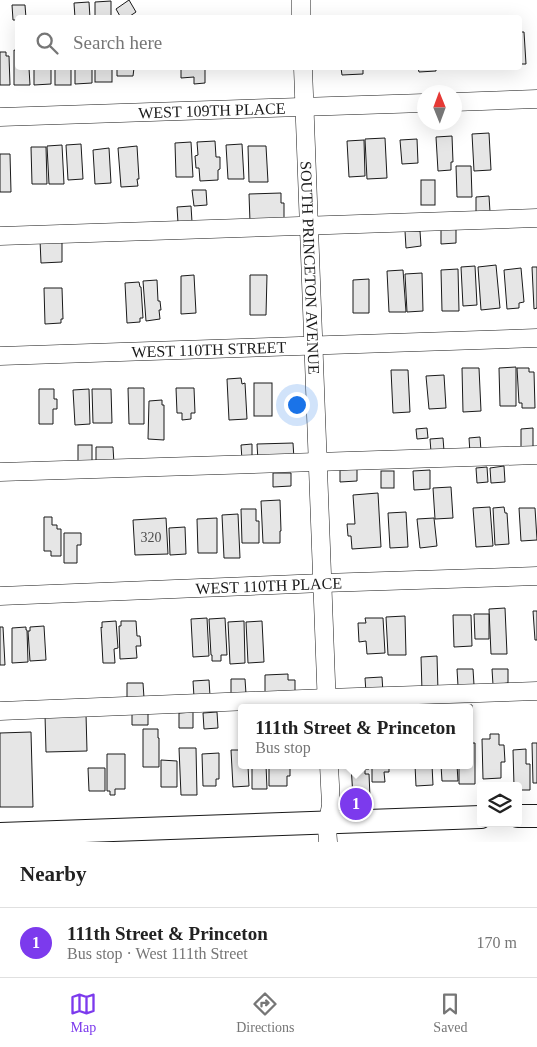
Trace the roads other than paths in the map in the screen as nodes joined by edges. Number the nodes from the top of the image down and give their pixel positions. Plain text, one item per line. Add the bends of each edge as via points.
1 (301, 0) edge
2 (302, 15) edge
3 (304, 70) edge
4 (537, 99) edge
5 (462, 102) edge
6 (417, 103) edge
7 (305, 106) junction
8 (0, 117) edge
9 (537, 218) edge
10 (309, 226) junction
11 (0, 236) edge
12 (537, 338) edge
13 (314, 345) junction
14 (0, 356) edge
15 (537, 455) edge
16 (318, 462) junction
17 (0, 472) edge
18 (537, 576) edge
19 (323, 583) junction
20 (0, 596) edge
21 (537, 691) edge
22 (327, 703) edge
23 (286, 704) edge
24 (238, 705) edge
25 (0, 711) edge
26 (330, 769) edge
27 (522, 816) edge
28 (537, 816) edge
29 (477, 818) edge
30 (328, 832) edge
31 (0, 834) edge

1 - 2 street
3 - 7 street, SOUTH PRINCETON AVENUE
4 - 5 street
6 - 7 street, WEST 109TH PLACE
7 - 8 street, WEST 109TH PLACE
7 - 10 street, SOUTH PRINCETON AVENUE
9 - 10 street
10 - 11 street
10 - 13 street, SOUTH PRINCETON AVENUE
12 - 13 street, WEST 110TH STREET
13 - 14 street, WEST 110TH STREET
13 - 16 street, SOUTH PRINCETON AVENUE
15 - 16 street
16 - 17 street
16 - 19 street, SOUTH PRINCETON AVENUE
18 - 19 street, WEST 110TH PLACE
19 - 20 street, WEST 110TH PLACE
19 - 22 street, SOUTH PRINCETON AVENUE
21 - 22 street
22 - 23 street
24 - 25 street
26 - 30 street
27 - 28 main road
29 - 30 main road
30 - 31 main road

